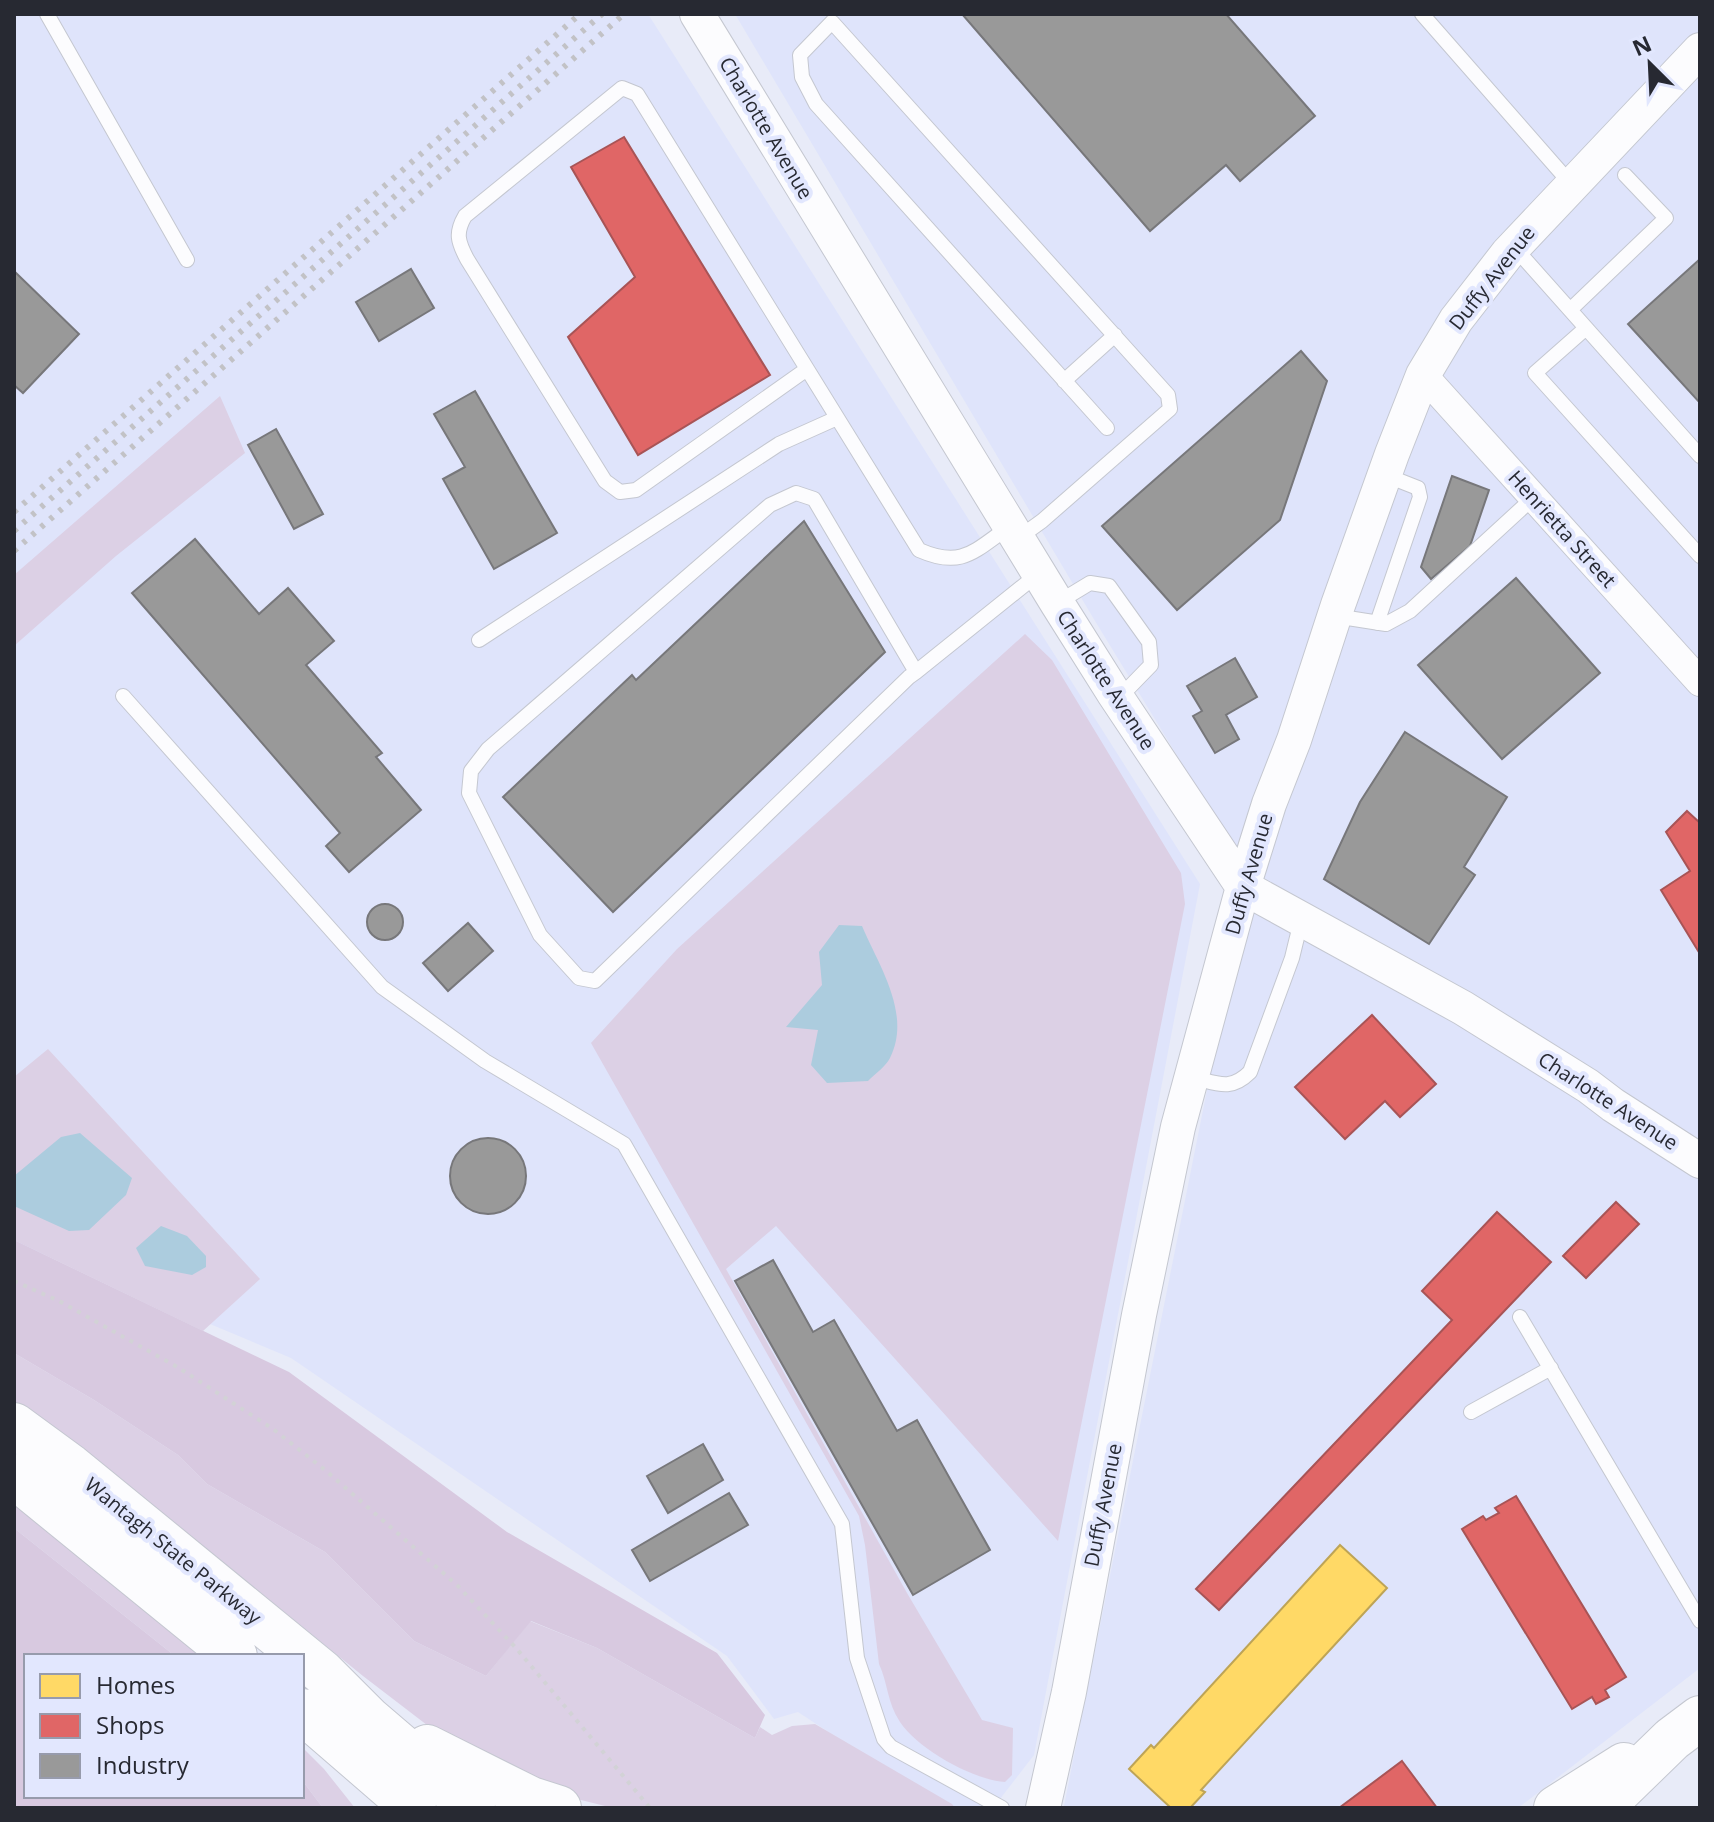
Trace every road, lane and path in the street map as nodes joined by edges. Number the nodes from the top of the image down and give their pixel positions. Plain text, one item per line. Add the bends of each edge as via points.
1 (47, 14) edge
2 (697, 14) edge
3 (1422, 14) edge
4 (1700, 50) edge
5 (1625, 175) dead end
6 (1571, 184) junction
7 (1513, 247) junction
8 (187, 260) dead end
9 (1570, 310) junction
10 (1586, 328) junction
11 (1115, 335) junction
12 (807, 369) junction
13 (1423, 375) junction
14 (1064, 381) junction
15 (837, 418) junction
16 (1107, 428) dead end
17 (1700, 456) edge
18 (1385, 475) junction
19 (1533, 498) junction
20 (1013, 533) junction
21 (1700, 556) edge
22 (1039, 574) junction
23 (1057, 603) junction
24 (1335, 616) junction
25 (1377, 623) junction
26 (479, 640) dead end
27 (916, 672) junction
28 (1700, 682) edge
29 (123, 696) dead end
30 (1117, 699) junction
31 (1243, 887) junction
32 (1302, 920) junction
33 (1192, 1077) junction
34 (1700, 1161) edge
35 (14, 1281) edge
36 (1520, 1317) dead end
37 (1551, 1368) junction
38 (1471, 1412) dead end
39 (14, 1425) edge
40 (14, 1476) edge
41 (1700, 1621) edge
42 (233, 1654) edge
43 (300, 1654) edge
44 (304, 1657) edge
45 (304, 1712) edge
46 (369, 1719) junction
47 (1686, 1728) edge
48 (373, 1808) edge
49 (414, 1808) edge
50 (473, 1808) edge
51 (559, 1808) edge
52 (650, 1808) edge
53 (1002, 1808) edge
54 (1043, 1808) edge
55 (1556, 1808) edge
56 (1601, 1808) edge

1 - 8 lane
2 - 20 street, Charlotte Avenue
3 - 6 lane
4 - 6 street, Duffy Avenue
5 - 9 lane via 1666,218
6 - 7 street, Duffy Avenue
7 - 9 lane
7 - 13 street, Duffy Avenue via 1456,320
9 - 10 lane
10 - 17 lane
10 - 21 lane via 1535,373
11 - 14 lane
11 - 14 lane via 832,22 800,55 802,77 816,104
11 - 20 lane via 1168,395 1170,409 1042,521
12 - 12 lane via 637,94 622,88 465,216 458,229 467,259 605,481 620,492 636,490
12 - 15 lane
13 - 18 street, Duffy Avenue
13 - 19 street, Henrietta Street
14 - 16 lane
15 - 20 lane via 919,550 936,558 962,559
15 - 26 lane via 779,444
18 - 24 street, Duffy Avenue
18 - 25 lane via 1418,488 1420,497
19 - 25 lane via 1410,611 1386,624
19 - 28 street, Henrietta Street
20 - 22 street, Charlotte Avenue
22 - 23 street, Charlotte Avenue
22 - 27 lane
23 - 30 street, Charlotte Avenue
23 - 30 lane via 1090,583 1109,586 1149,642 1151,665
24 - 25 lane
24 - 31 street, Duffy Avenue
27 - 27 lane via 595,981 579,978 540,935 469,793 471,771 488,749 770,505 796,493 814,499
29 - 53 lane via 382,987 485,1061 624,1144 842,1524 857,1658 884,1739
30 - 31 street, Charlotte Avenue
31 - 32 street, Charlotte Avenue
31 - 33 street, Duffy Avenue
32 - 33 lane via 1250,1072 1230,1086
32 - 34 street, Charlotte Avenue via 1463,1008
33 - 54 street, Duffy Avenue via 1139,1315
35 - 52 path via 179,1368 325,1470 457,1585
36 - 37 lane
37 - 38 lane
37 - 41 lane
39 - 43 main road, Wantagh State Parkway
40 - 42 main road
44 - 46 main road, Wantagh State Parkway
45 - 48 main road
45 - 49 main road
46 - 50 main road, Wantagh State Parkway
46 - 51 main road
47 - 55 main road
47 - 56 main road

